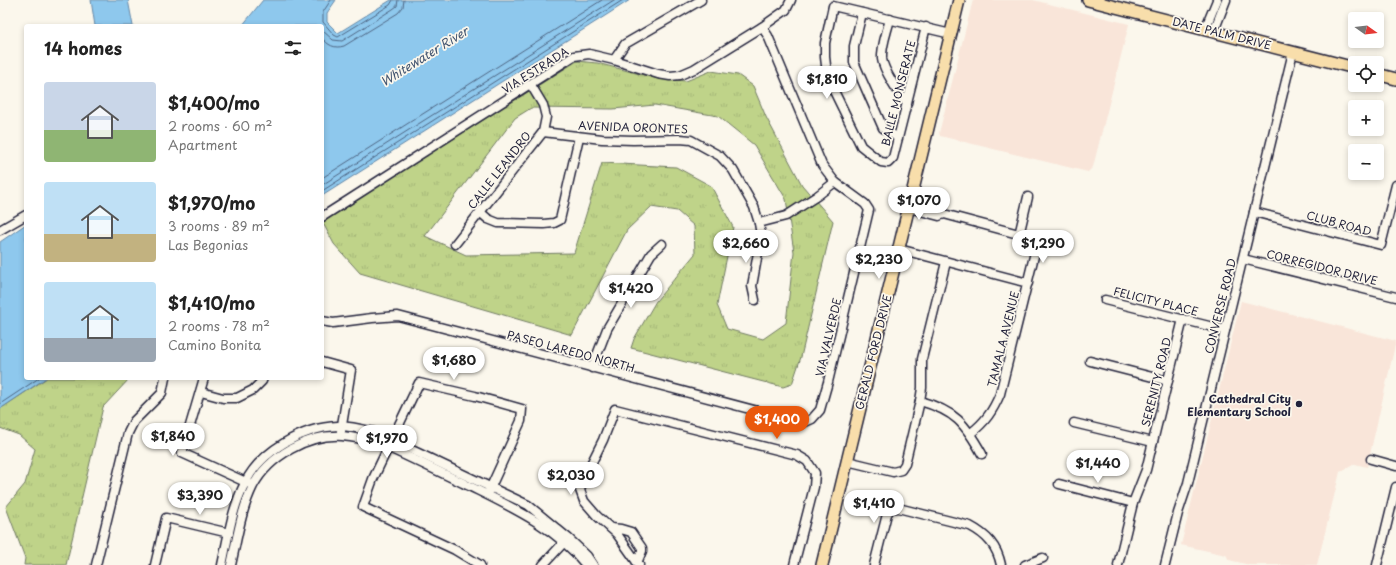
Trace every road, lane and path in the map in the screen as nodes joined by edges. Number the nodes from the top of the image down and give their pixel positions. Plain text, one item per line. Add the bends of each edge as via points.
1 (701, 0) edge
2 (959, 0) edge
3 (1088, 0) edge
4 (790, 1) edge
5 (1222, 1) edge
6 (862, 13) junction
7 (890, 19) junction
8 (762, 27) junction
9 (926, 28) junction
10 (1210, 30) junction
11 (951, 34) junction
12 (1293, 52) junction
13 (614, 60) junction
14 (1348, 66) edge
15 (1384, 76) edge
16 (1396, 79) edge
17 (531, 85) junction
18 (906, 103) junction
19 (543, 132) junction
20 (579, 137) junction
21 (898, 138) junction
22 (835, 182) junction
23 (1396, 185) edge
24 (1028, 197) dead end
25 (910, 205) junction
26 (480, 212) junction
27 (1254, 212) junction
28 (24, 216) edge
29 (324, 216) edge
30 (759, 223) junction
31 (0, 230) edge
32 (1019, 235) junction
33 (1038, 240) junction
34 (455, 244) dead end
35 (662, 244) dead end
36 (1063, 246) dead end
37 (899, 249) junction
38 (1243, 258) junction
39 (946, 262) junction
40 (1028, 283) junction
41 (1396, 297) edge
42 (755, 300) dead end
43 (1105, 300) dead end
44 (1183, 319) junction
45 (324, 321) edge
46 (1225, 330) junction
47 (1090, 361) dead end
48 (324, 363) edge
49 (592, 368) junction
50 (165, 380) edge
51 (204, 380) edge
52 (262, 380) edge
53 (1168, 381) junction
54 (201, 392) junction
55 (920, 401) junction
56 (812, 419) joint
57 (1074, 423) dead end
58 (341, 426) junction
59 (971, 433) junction
60 (341, 436) junction
61 (393, 440) junction
62 (1153, 442) junction
63 (389, 448) junction
64 (982, 454) dead end
65 (1371, 460) dead end
66 (847, 461) junction
67 (1396, 466) edge
68 (245, 482) junction
69 (1059, 484) dead end
70 (253, 486) junction
71 (1396, 486) edge
72 (489, 491) junction
73 (1133, 503) junction
74 (611, 528) junction
75 (229, 533) junction
76 (566, 540) junction
77 (1044, 558) dead end
78 (638, 564) edge
79 (96, 565) edge
80 (154, 565) edge
81 (222, 565) edge
82 (231, 565) edge
83 (480, 565) edge
84 (543, 565) edge
85 (586, 565) edge
86 (594, 565) edge
87 (794, 565) edge
88 (822, 565) edge
89 (874, 565) edge
90 (1002, 565) edge
91 (1025, 565) edge
92 (1118, 565) edge
93 (1165, 565) edge
94 (1377, 565) edge

1 - 13 street via 625,44
2 - 11 main road, GERALD FORD DRIVE
3 - 10 main road, DATE PALM DRIVE
4 - 8 street, VIA ESTRADA via 786,10
5 - 10 street
6 - 7 street
6 - 21 street via 854,46 854,62 883,128
6 - 21 street, BALLE MONSERATE via 832,6 825,43 827,74 861,146 881,162 888,163 893,158
7 - 9 street
7 - 18 street via 882,61
8 - 13 street, VIA ESTRADA via 694,70 680,75 658,74
8 - 22 street, VIA VALVERDE via 822,165
9 - 11 street
9 - 18 street, BALLE MONSERATE
10 - 12 main road, DATE PALM DRIVE
11 - 25 main road, GERALD FORD DRIVE
12 - 14 main road, DATE PALM DRIVE
12 - 27 street, CONVERSE ROAD
13 - 17 street, VIA ESTRADA via 589,54 574,56
15 - 16 main road
17 - 19 street, CALLE LEANDRO via 543,105 546,117
17 - 29 street, VIA ESTRADA
18 - 21 street, BALLE MONSERATE
19 - 20 street, AVENIDA ORONTES
19 - 26 street, CALLE LEANDRO
20 - 26 street via 560,220 544,224 498,223
20 - 30 street, AVENIDA ORONTES via 692,140 720,156 733,170 754,207
22 - 30 street via 786,216
22 - 56 street, VIA VALVERDE via 865,204 869,210 828,382 820,410
23 - 27 street, CLUB ROAD via 1381,245
24 - 32 street
25 - 32 street via 935,211 940,209 944,214
25 - 37 main road, GERALD FORD DRIVE
26 - 34 street, CALLE LEANDRO
27 - 38 street, CONVERSE ROAD
28 - 31 street
30 - 42 street, AVENIDA ORONTES via 761,236 752,286
32 - 33 street
33 - 36 street
33 - 40 street, TAMALA AVENUE
35 - 49 street via 651,254 607,329
37 - 39 street
37 - 66 main road, GERALD FORD DRIVE
38 - 41 street, CORREGIDOR DRIVE
38 - 46 street, CONVERSE ROAD
39 - 40 street
39 - 55 street via 922,359
40 - 59 street, TAMALA AVENUE via 1000,394 989,417
43 - 44 street, FELICITY PLACE
44 - 46 street, FELICITY PLACE
44 - 53 street, SERENITY ROAD
45 - 49 street, PASEO LAREDO NORTH via 333,323 398,316
46 - 93 street, CONVERSE ROAD
47 - 53 street
48 - 58 street via 351,370
49 - 56 street, PASEO LAREDO NORTH via 803,423
50 - 79 street via 162,393 134,421 128,432
51 - 54 street
52 - 54 street via 254,390 237,398 223,398
53 - 62 street, SERENITY ROAD
54 - 68 street via 182,453
55 - 59 street via 947,411
55 - 66 street via 905,464 901,470 894,472
57 - 62 street
58 - 60 street
58 - 61 street via 374,432
58 - 68 street via 322,428 290,439 275,448
59 - 64 street
60 - 63 street via 359,438
60 - 70 street via 325,437 294,447 270,464
61 - 63 street
61 - 72 street
61 - 72 street via 419,383 522,409 521,421
62 - 73 street, SERENITY ROAD
63 - 72 street
63 - 83 street via 373,479 363,507 455,550
65 - 67 street
66 - 88 main road, GERALD FORD DRIVE
68 - 70 street
68 - 75 street
69 - 73 street
70 - 82 street
71 - 94 street
72 - 76 street
73 - 92 street, SERENITY ROAD
74 - 78 street
74 - 78 street via 631,532 642,548
74 - 87 street via 584,501 580,490 582,480 603,440 615,409 798,455 807,461 815,473 814,487
75 - 80 street via 166,518
75 - 81 street
76 - 84 street
76 - 85 street
76 - 86 street via 587,556
77 - 91 street
89 - 90 street via 890,508 970,526 994,545

